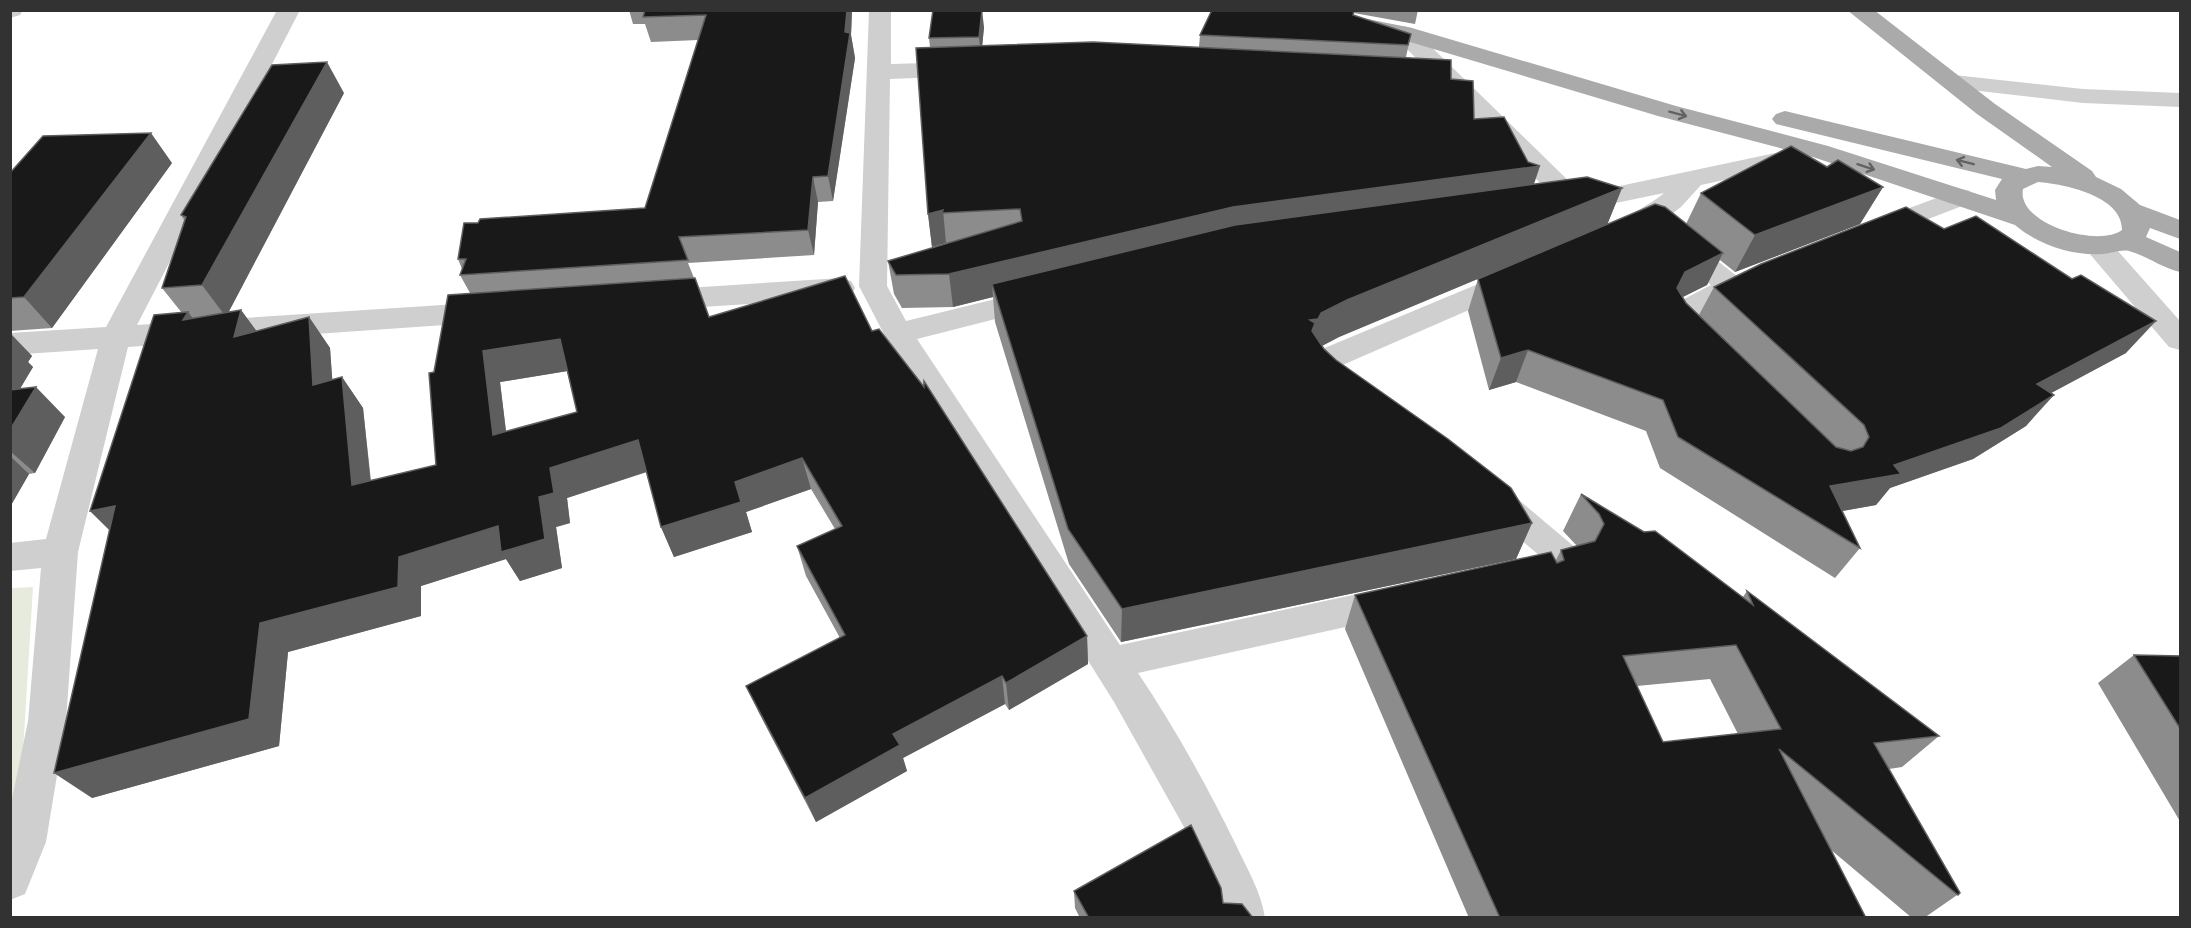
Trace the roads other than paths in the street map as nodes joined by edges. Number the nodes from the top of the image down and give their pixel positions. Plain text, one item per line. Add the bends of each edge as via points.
1 (290, 10) edge
2 (880, 10) edge
3 (1285, 10) edge
4 (1858, 10) edge
5 (1336, 15) edge
6 (1404, 33) junction
7 (986, 69) edge
8 (880, 72) junction
9 (1542, 73) junction
10 (1419, 81) edge
11 (1953, 82) junction
12 (1455, 83) junction
13 (2181, 100) edge
14 (1986, 110) junction
15 (1819, 152) junction
16 (2027, 176) junction
17 (1693, 177) junction
18 (2099, 188) junction
19 (1961, 197) junction
20 (1576, 203) junction
21 (1543, 208) edge
22 (2130, 212) junction
23 (2024, 219) junction
24 (1648, 220) junction
25 (2181, 230) edge
26 (1605, 239) edge
27 (1852, 240) edge
28 (2128, 240) junction
29 (2099, 247) junction
30 (2181, 263) edge
31 (1541, 267) edge
32 (873, 286) junction
33 (1059, 293) edge
34 (625, 302) edge
35 (518, 309) edge
36 (898, 333) junction
37 (116, 336) junction
38 (2181, 340) edge
39 (10, 344) edge
40 (1714, 356) edge
41 (1364, 403) edge
42 (1473, 483) edge
43 (60, 552) junction
44 (10, 557) edge
45 (1503, 577) edge
46 (1422, 595) edge
47 (1111, 663) junction
48 (10, 879) edge
49 (1243, 918) edge

1 - 37 street
2 - 8 street
3 - 5 main road
4 - 11 main road
5 - 6 main road
6 - 9 main road
6 - 12 street
7 - 8 street
8 - 32 street
9 -> 15 main road
16 -> 9 main road via 1708,100 1629,84
10 - 12 street
11 - 13 street via 2083,96
11 - 14 main road
12 - 20 street
14 - 16 main road
14 - 18 main road
15 - 17 street
15 -> 19 main road
16 - 18 main road via 2057,175
16 - 23 main road via 2012,182 2007,189 2007,198
17 - 20 street
17 - 24 street via 1677,198
18 - 22 main road
19 - 23 main road
19 - 27 street
20 - 21 street
22 - 25 main road
22 - 28 main road via 2136,223
23 - 29 main road via 2058,238
24 - 26 street
24 - 40 street via 1743,283 1678,314 1683,327
28 - 29 main road
28 - 30 main road
29 - 38 street
31 - 41 street via 1326,360 1322,368 1325,373
32 - 34 street
32 - 36 street
33 - 36 street
35 - 37 street
36 - 47 street
37 - 39 street
37 - 43 street
42 - 45 street via 1565,559 1559,567
43 - 44 street
43 - 48 street via 47,721 24,842
46 - 47 street
47 - 49 street via 1199,813 1241,902

